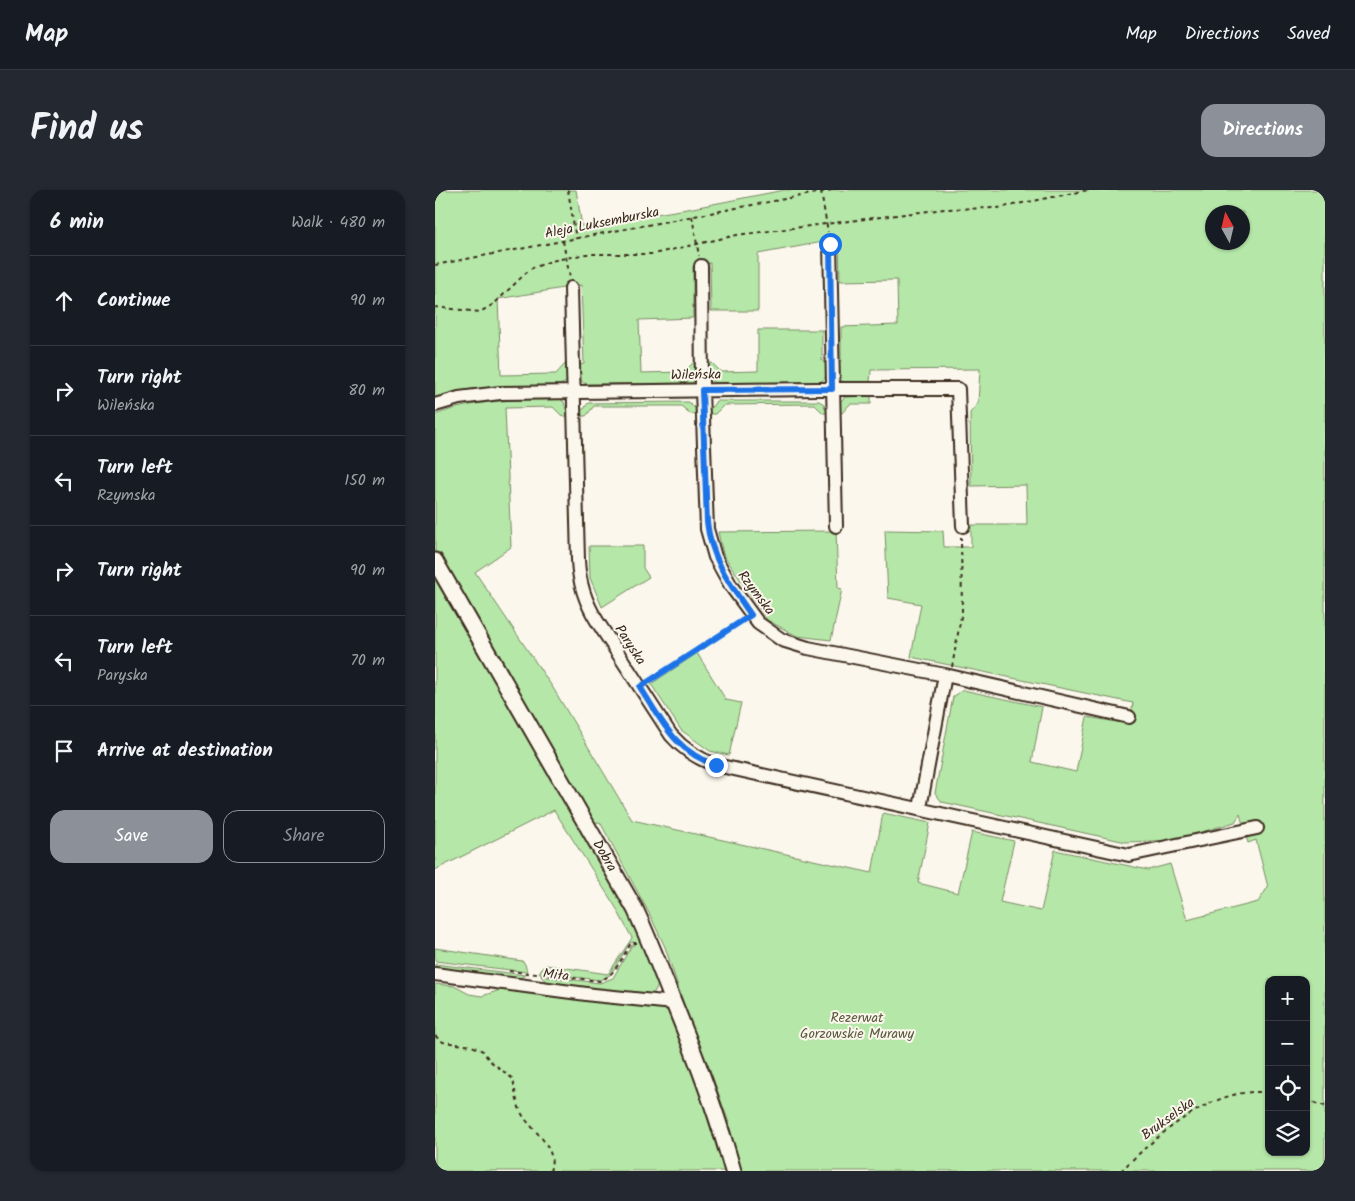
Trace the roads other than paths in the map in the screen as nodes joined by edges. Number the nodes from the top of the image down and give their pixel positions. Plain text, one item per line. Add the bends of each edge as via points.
1 (830, 244) road end
2 (701, 266) road end
3 (571, 288) road end
4 (832, 389) junction
5 (702, 390) junction
6 (575, 391) junction
7 (435, 405) edge
8 (836, 526) dead end
9 (963, 526) road end
10 (435, 560) edge
11 (948, 676) junction
12 (1129, 717) dead end
13 (920, 808) junction
14 (1257, 828) dead end
15 (435, 974) edge
16 (674, 1003) junction
17 (733, 1171) edge

1 - 4 street
2 - 5 street, Rzymska
3 - 6 street, Paryska
4 - 5 street, Wileńska
4 - 8 street
4 - 9 street, Wileńska via 958,389
5 - 6 street, Wileńska
5 - 11 street, Rzymska via 710,543 719,567 751,615 765,630 790,644
6 - 7 street, Wileńska via 500,392
6 - 13 street, Paryska via 581,582 591,612 671,735 684,749 716,765
10 - 16 street, Dobra via 635,909
11 - 12 street, Rzymska
11 - 13 street
13 - 14 street, Paryska via 1129,855
15 - 16 street, Miła
16 - 17 street, Dobra via 700,1067

